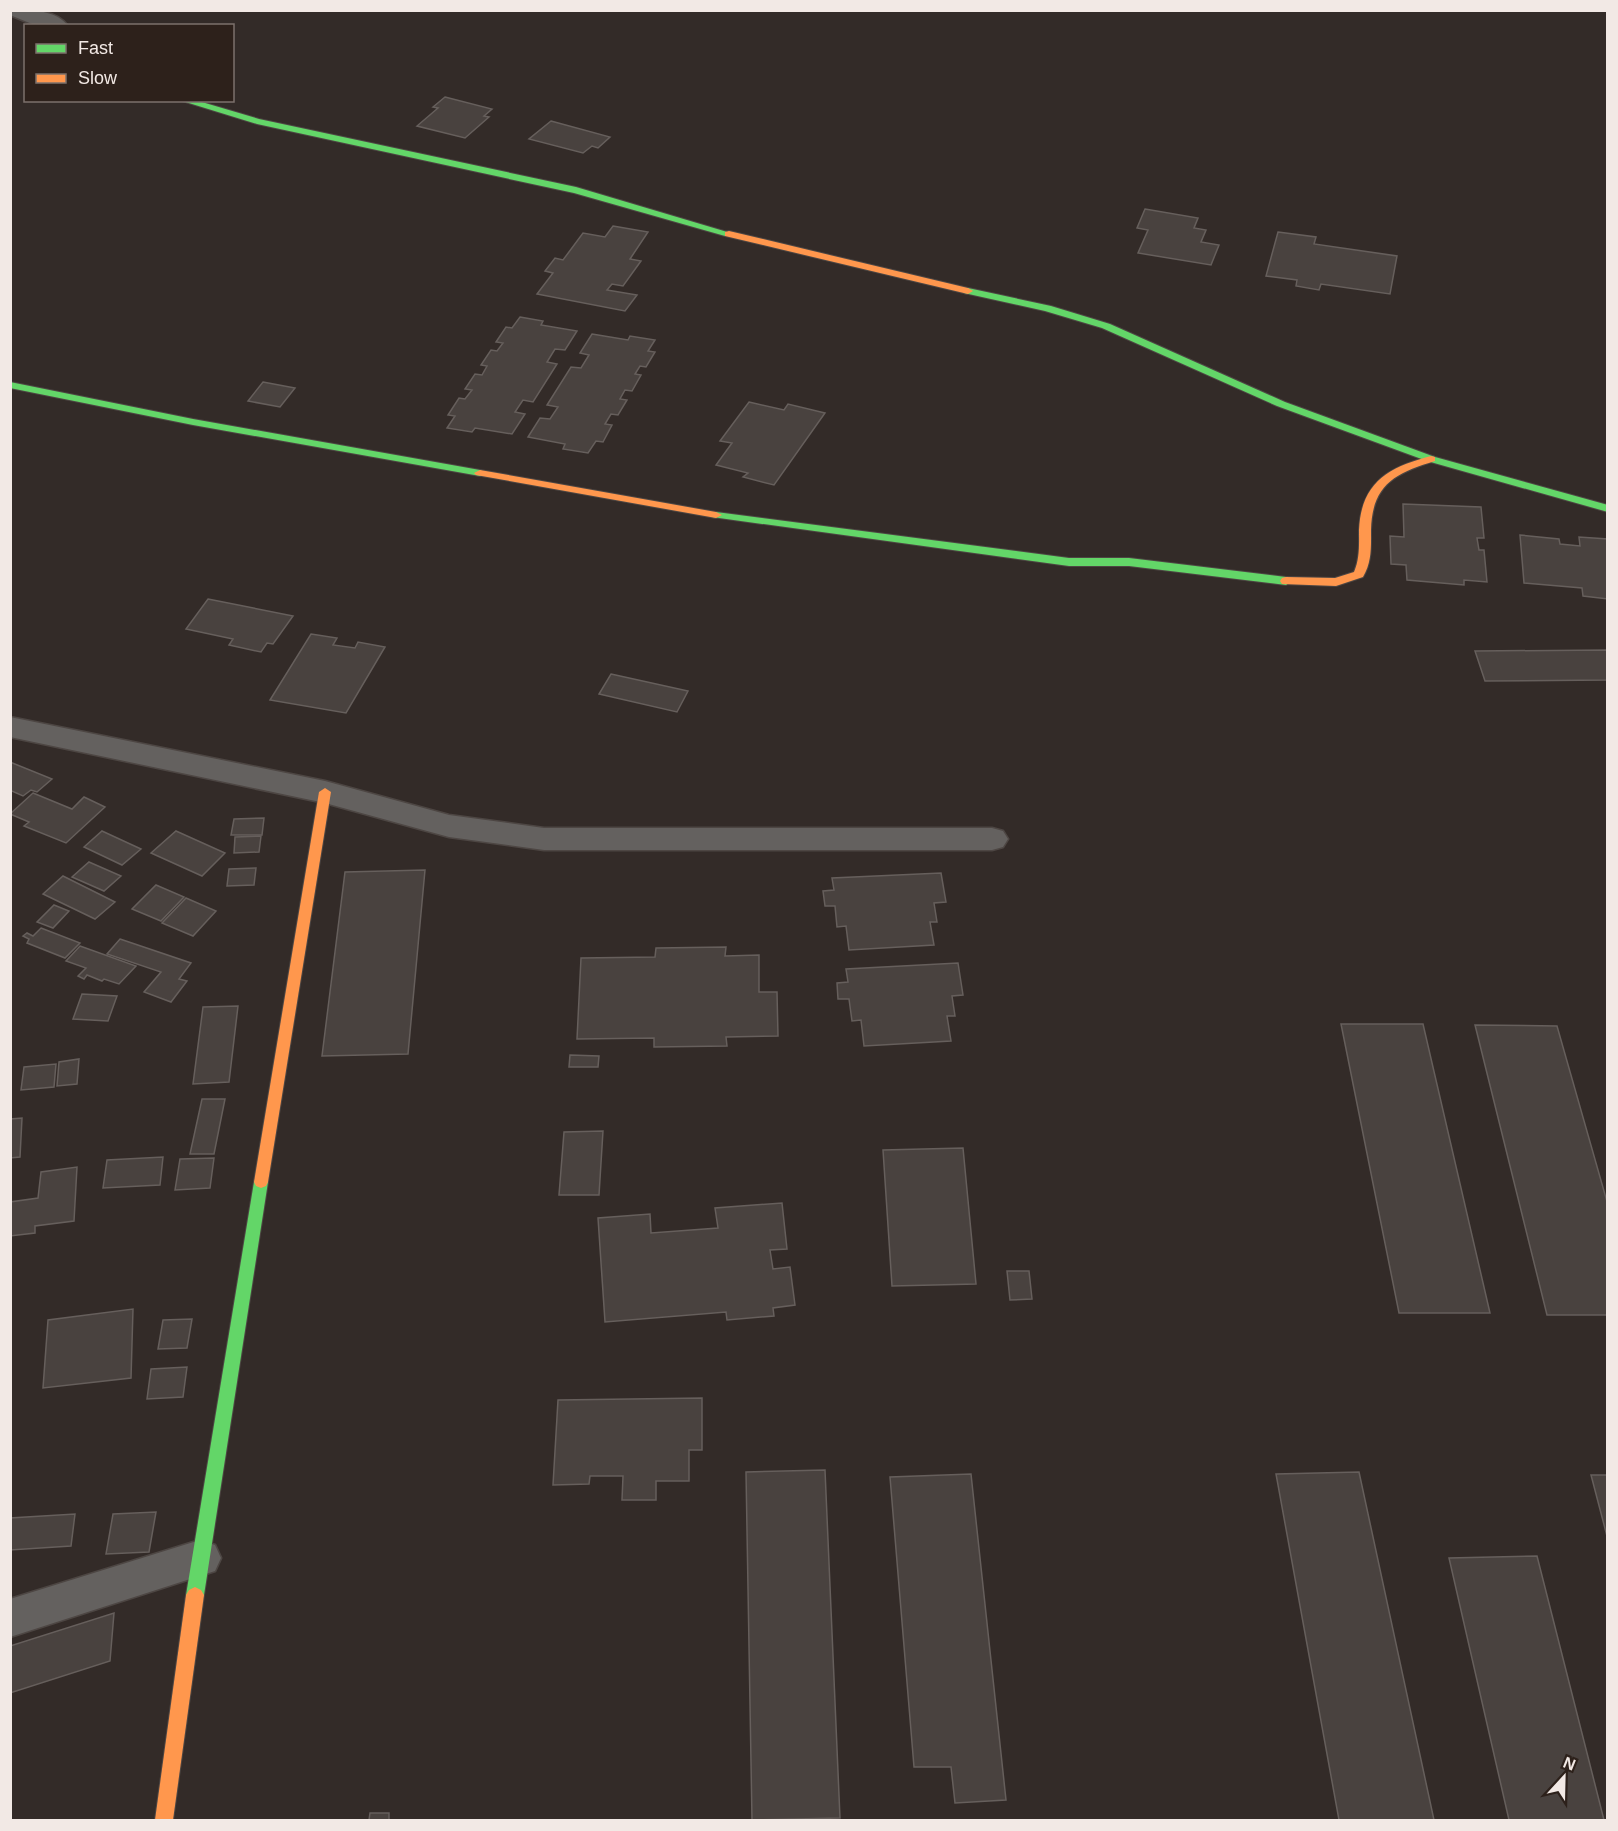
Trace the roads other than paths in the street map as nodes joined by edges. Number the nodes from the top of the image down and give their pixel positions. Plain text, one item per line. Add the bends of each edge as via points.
1 (18, 10) edge
2 (52, 24) edge
3 (190, 102) edge
4 (10, 385) edge
5 (1431, 459) junction
6 (1608, 509) edge
7 (10, 727) edge
8 (325, 792) junction
9 (992, 839) dead end
10 (200, 1558) junction
11 (10, 1618) edge
12 (164, 1821) edge

1 - 2 street
3 - 5 street via 257,121 576,190 747,239 1047,308 1106,327 1281,404
4 - 5 street via 193,422 754,522 1069,562 1129,562 1292,582 1336,582 1359,574 1367,559 1365,524 1372,489 1395,469
5 - 6 street
7 - 8 street
8 - 9 street via 449,826 544,839
8 - 10 street
10 - 11 street
10 - 12 street

